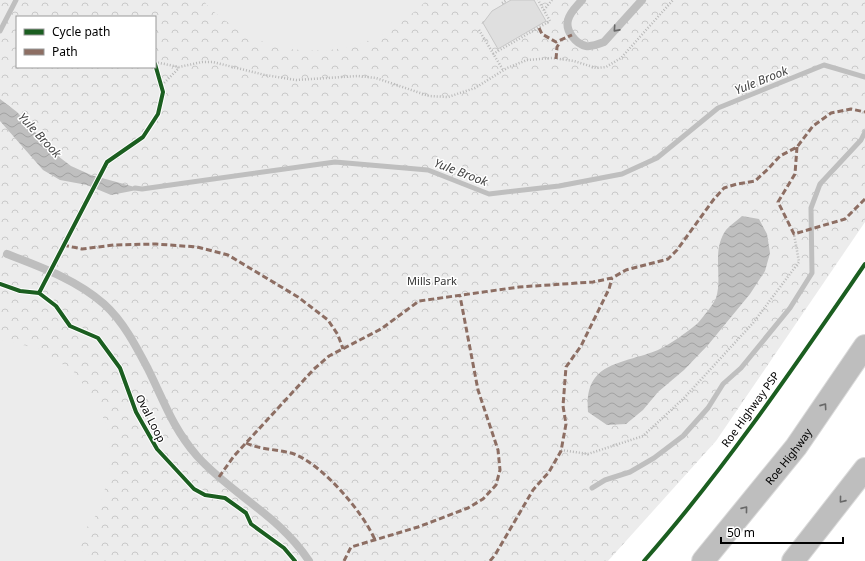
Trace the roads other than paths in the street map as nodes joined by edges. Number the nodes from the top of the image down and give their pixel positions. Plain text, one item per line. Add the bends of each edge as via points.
1 (582, 0) edge
2 (642, 0) edge
3 (7, 254) dead end
4 (865, 346) edge
5 (865, 469) edge
6 (309, 561) edge
7 (703, 561) edge
8 (793, 561) edge

2 -> 1 lane via 604,42 586,46 577,42 569,32 568,21
3 - 6 lane via 77,284 105,304 132,340 149,370 170,419 182,437 212,471 278,524
7 -> 4 highway, Roe Highway via 796,447
5 -> 8 highway

